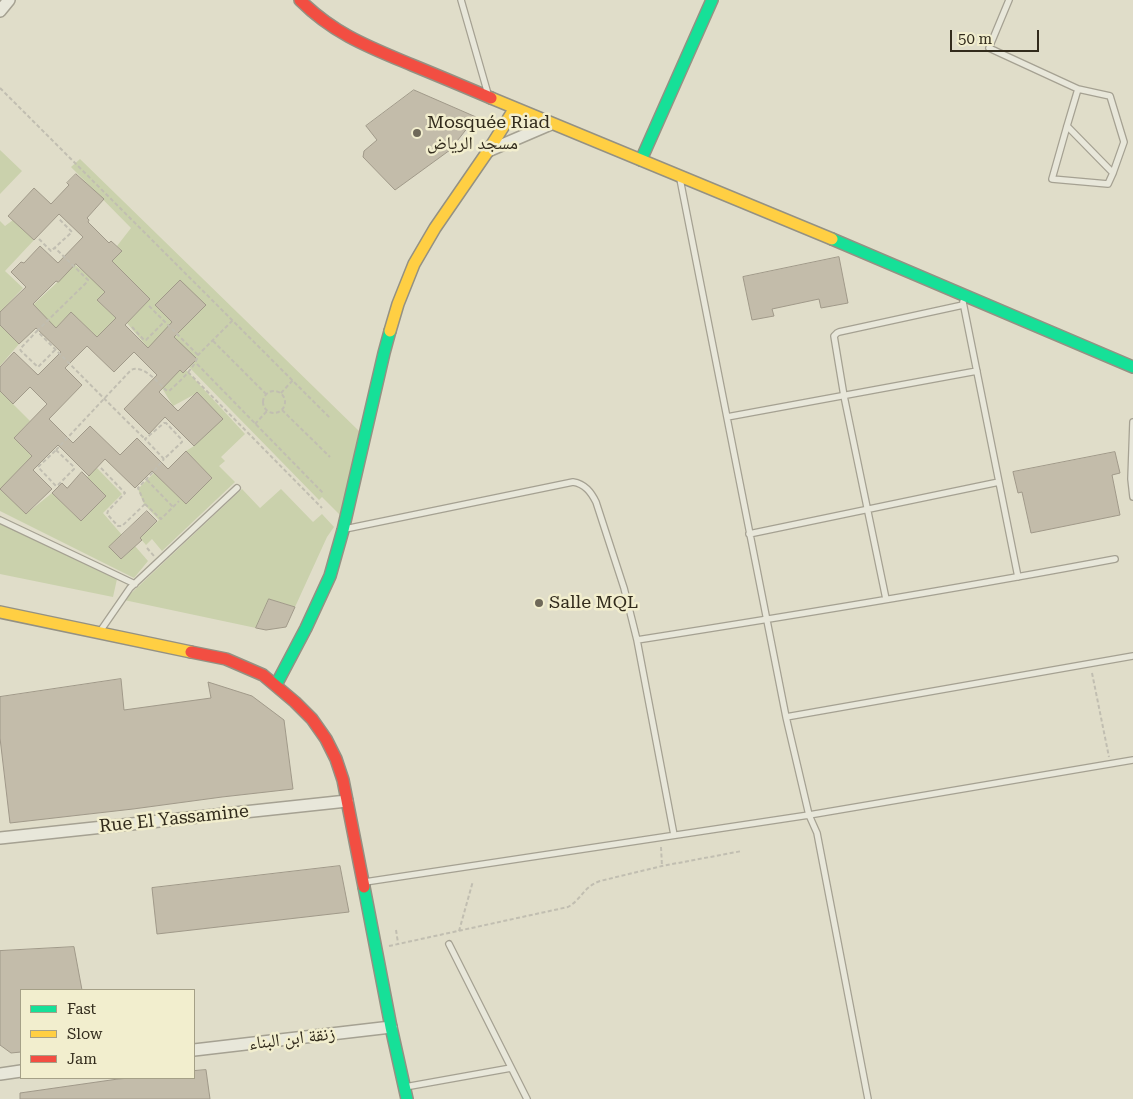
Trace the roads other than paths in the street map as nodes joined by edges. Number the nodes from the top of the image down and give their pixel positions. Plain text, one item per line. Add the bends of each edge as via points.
1 (8, 0) edge
2 (300, 0) edge
3 (461, 0) edge
4 (712, 0) edge
5 (1009, 0) edge
6 (0, 11) edge
7 (1078, 89) junction
8 (489, 98) junction
9 (514, 108) junction
10 (552, 124) junction
11 (1066, 126) junction
12 (488, 152) junction
13 (640, 160) junction
14 (1113, 173) junction
15 (680, 176) junction
16 (963, 299) junction
17 (1133, 367) edge
18 (977, 371) junction
19 (844, 396) junction
20 (727, 417) junction
21 (1133, 422) edge
22 (999, 482) junction
23 (237, 488) dead end
24 (1133, 497) edge
25 (867, 509) junction
26 (0, 520) edge
27 (343, 530) junction
28 (749, 534) junction
29 (1115, 559) dead end
30 (1018, 577) junction
31 (135, 584) junction
32 (886, 600) junction
33 (0, 612) edge
34 (767, 620) junction
35 (100, 632) junction
36 (637, 640) junction
37 (1133, 656) edge
38 (276, 685) junction
39 (786, 717) junction
40 (1133, 760) edge
41 (347, 800) junction
42 (809, 815) junction
43 (674, 835) junction
44 (0, 838) edge
45 (363, 883) junction
46 (450, 944) dead end
47 (391, 1027) junction
48 (195, 1050) edge
49 (511, 1068) junction
50 (20, 1071) edge
51 (0, 1074) edge
52 (404, 1087) junction
53 (407, 1099) edge
54 (527, 1099) edge
55 (868, 1099) edge

1 - 6 street
2 - 8 street via 342,34
3 - 8 lane
4 - 13 street
5 - 7 lane via 989,48
7 - 11 lane
7 - 14 lane via 1110,96 1124,142
8 - 9 street
9 - 10 street
9 - 12 street
10 - 12 street
10 - 13 street
11 - 14 lane
11 - 14 lane via 1052,179 1108,184
12 - 27 street via 418,256 398,304
13 - 15 street
15 - 16 street
15 - 20 lane
16 - 17 street
16 - 18 lane
16 - 19 lane via 837,333 834,338
18 - 19 lane
18 - 22 lane
19 - 20 lane
19 - 25 lane
20 - 28 lane
21 - 24 lane
22 - 25 lane
22 - 30 lane
23 - 31 lane
25 - 28 lane
25 - 32 lane
26 - 31 lane
27 - 36 lane via 579,483 592,493 596,502
27 - 38 street via 330,576
28 - 34 lane
29 - 30 lane
30 - 32 lane
31 - 35 lane
32 - 34 lane
33 - 35 street
34 - 36 lane
34 - 39 lane
35 - 38 street via 226,659 263,675
36 - 43 lane
37 - 39 lane
38 - 41 street via 326,739 336,759
39 - 42 lane
40 - 42 lane
41 - 44 street, Rue El Yassamine
41 - 45 street
42 - 43 lane
42 - 55 lane via 817,832
43 - 45 lane
45 - 47 street
46 - 49 lane
47 - 48 street, زنقة ابن البناء
47 - 52 street
49 - 52 lane
49 - 54 lane
50 - 51 street
52 - 53 street

